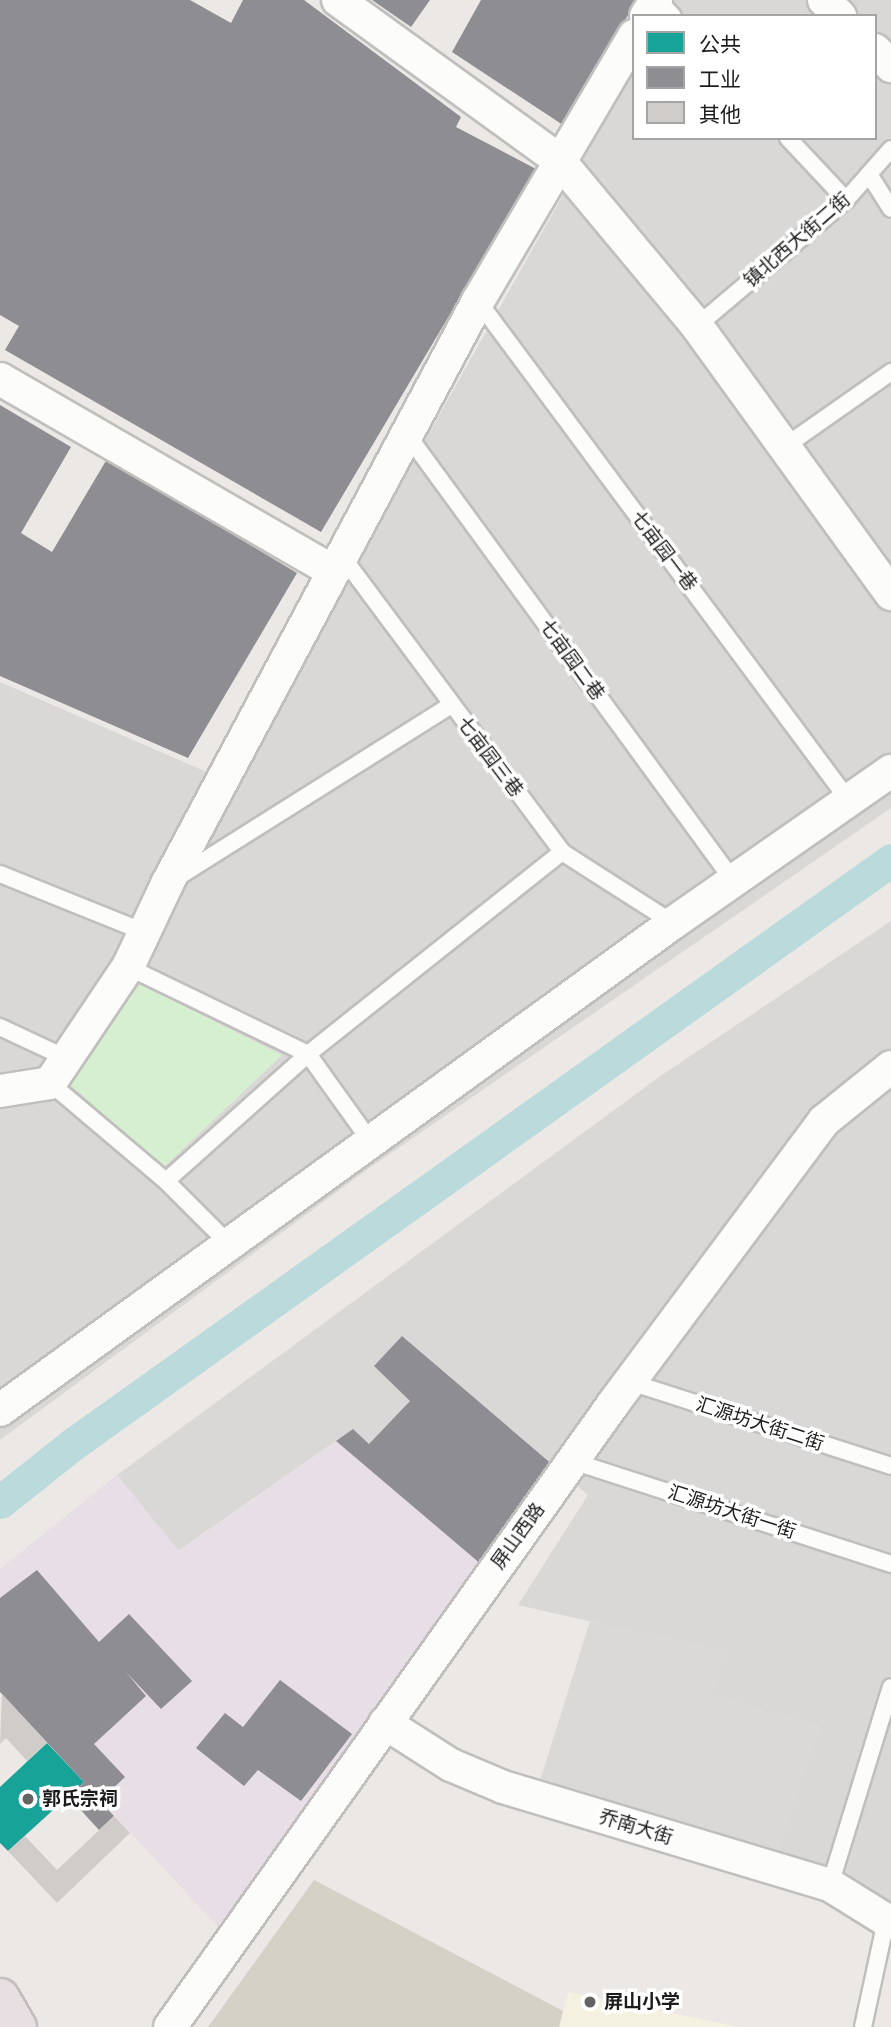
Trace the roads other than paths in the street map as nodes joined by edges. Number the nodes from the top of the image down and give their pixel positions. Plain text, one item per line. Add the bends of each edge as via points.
1 (338, 0) edge
2 (657, 0) edge
3 (824, 0) edge
4 (671, 14) edge
5 (838, 14) edge
6 (632, 39) edge
7 (877, 52) edge
8 (891, 66) edge
9 (790, 140) edge
10 (891, 149) edge
11 (558, 159) junction
12 (869, 174) junction
13 (846, 200) junction
14 (891, 209) edge
15 (478, 301) junction
16 (697, 326) junction
17 (891, 372) edge
18 (0, 379) edge
19 (409, 437) junction
20 (784, 447) junction
21 (337, 563) junction
22 (891, 594) edge
23 (451, 705) junction
24 (891, 771) edge
25 (849, 801) junction
26 (562, 852) junction
27 (0, 874) edge
28 (735, 883) junction
29 (167, 884) junction
30 (673, 923) junction
31 (144, 932) junction
32 (128, 967) junction
33 (0, 1027) edge
34 (309, 1054) junction
35 (891, 1067) edge
36 (59, 1071) junction
37 (0, 1091) edge
38 (370, 1142) junction
39 (166, 1181) junction
40 (229, 1244) junction
41 (630, 1381) junction
42 (0, 1410) edge
43 (572, 1461) junction
44 (891, 1466) edge
45 (891, 1564) edge
46 (891, 1686) edge
47 (385, 1723) junction
48 (883, 1742) edge
49 (831, 1885) junction
50 (889, 1922) edge
51 (0, 1998) edge
52 (17, 2027) edge
53 (170, 2027) edge
54 (863, 2027) edge

1 - 11 street
2 - 4 lane
3 - 5 street
6 - 11 street
7 - 8 street
9 - 13 lane
10 - 12 lane, 镇北西大街二街
11 - 15 street
11 - 16 street
12 - 13 lane, 镇北西大街二街
12 - 14 lane
13 - 16 lane, 镇北西大街二街
15 - 19 street
15 - 25 lane, 七亩园一巷
16 - 20 street
17 - 20 lane
18 - 21 street
19 - 21 street
19 - 28 lane, 七亩园二巷
20 - 22 street
21 - 23 lane, 七亩园三巷
21 - 29 street
23 - 26 lane, 七亩园三巷
23 - 29 lane
24 - 25 street
25 - 28 street
26 - 30 lane, 七亩园三巷
26 - 34 lane
27 - 31 lane
28 - 30 street
29 - 31 street
30 - 38 street
31 - 32 street
32 - 34 lane
32 - 36 street
33 - 36 lane
34 - 38 lane
34 - 39 lane
35 - 41 street, 屏山西路 via 824,1121
36 - 37 street
36 - 39 lane
38 - 40 street
39 - 40 lane
40 - 42 street
41 - 43 street, 屏山西路
41 - 44 lane, 汇源坊大街二街
43 - 45 lane, 汇源坊大街一街
43 - 47 street, 屏山西路
46 - 48 lane
47 - 49 street, 乔南大街 via 451,1765 502,1787
47 - 53 street, 屏山西路
48 - 49 lane
49 - 50 street, 乔南大街
50 - 54 lane
51 - 52 highway

